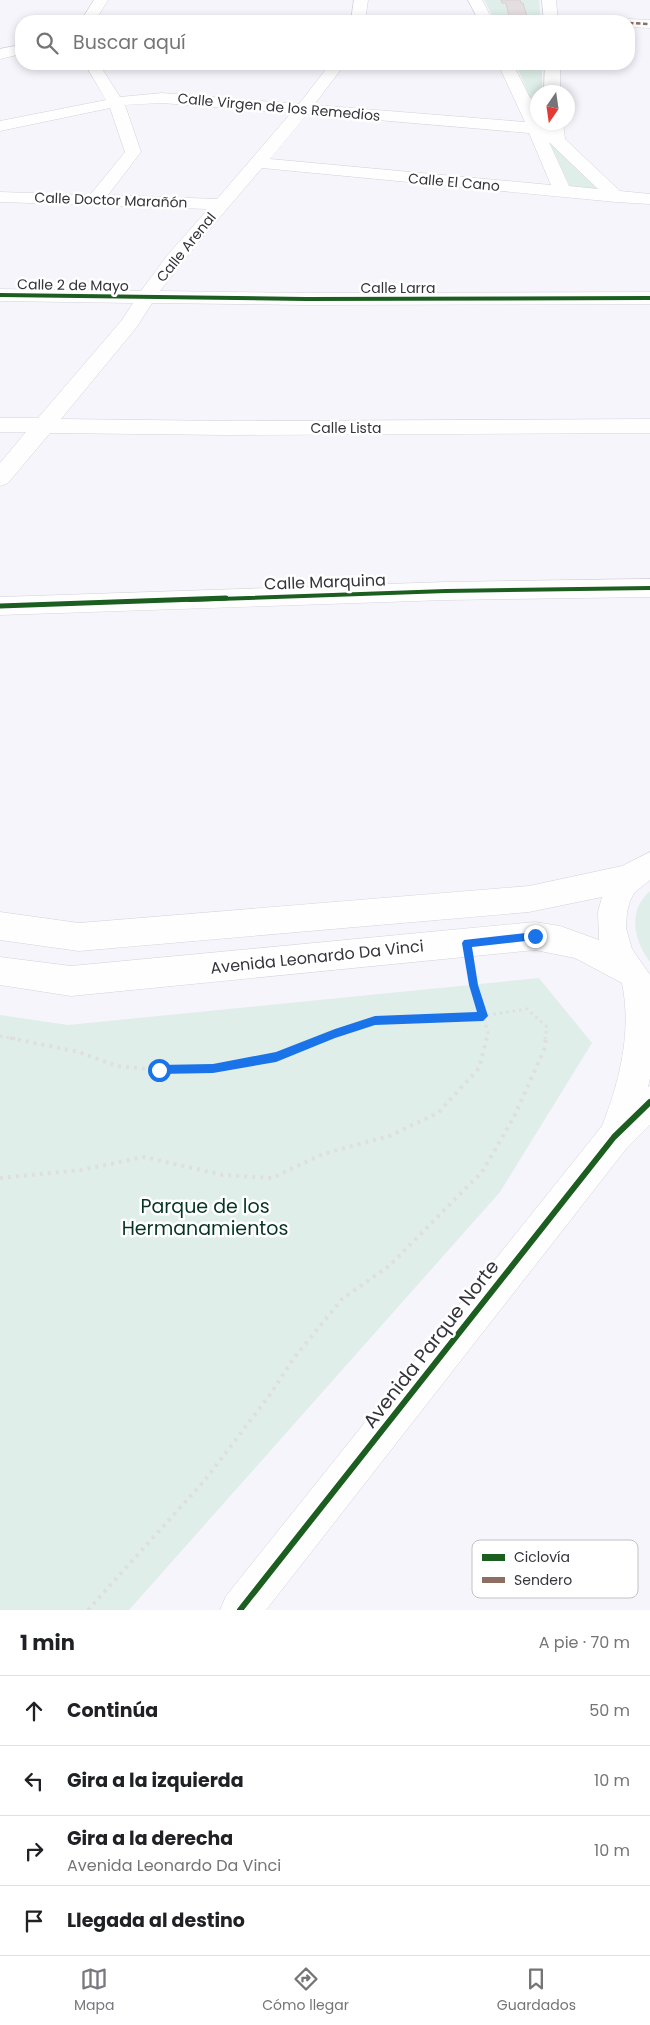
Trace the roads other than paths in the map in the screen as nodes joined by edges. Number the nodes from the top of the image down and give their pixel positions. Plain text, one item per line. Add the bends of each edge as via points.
1 (101, 0) edge
2 (362, 0) edge
3 (475, 0) edge
4 (549, 0) edge
5 (92, 15) edge
6 (359, 15) edge
7 (483, 15) edge
8 (550, 15) edge
9 (635, 23) edge
10 (650, 24) edge
11 (15, 51) edge
12 (0, 54) edge
13 (96, 70) edge
14 (333, 70) edge
15 (509, 70) edge
16 (552, 70) edge
17 (552, 85) edge
18 (116, 102) junction
19 (530, 104) edge
20 (304, 108) junction
21 (0, 126) edge
22 (530, 128) edge
23 (536, 130) edge
24 (540, 130) edge
25 (556, 130) edge
26 (557, 140) junction
27 (258, 163) junction
28 (563, 193) junction
29 (0, 197) edge
30 (616, 197) junction
31 (650, 199) edge
32 (95, 200) junction
33 (221, 204) junction
34 (0, 295) edge
35 (145, 298) junction
36 (650, 298) edge
37 (0, 425) edge
38 (42, 426) junction
39 (650, 426) edge
40 (0, 478) edge
41 (650, 588) edge
42 (0, 606) edge
43 (640, 872) edge
44 (0, 926) edge
45 (0, 971) edge
46 (638, 980) edge
47 (650, 1102) edge
48 (614, 1137) junction
49 (240, 1610) edge

1 - 5 street
2 - 6 street
3 - 7 street
4 - 8 street
9 - 10 street
11 - 12 street
13 - 18 street
14 - 20 street, Calle Arenal
15 - 19 street via 521,98
16 - 17 street
18 - 20 street, Calle Virgen de los Remedios via 162,98
18 - 21 street, Calle Virgen de los Remedios
18 - 32 street via 133,152
20 - 22 street, Calle Virgen de los Remedios
20 - 27 street, Calle Arenal
23 - 28 street
24 - 26 street, Calle Virgen de los Remedios
25 - 26 street
26 - 30 street, Calle Virgen de los Remedios
27 - 28 street, Calle El Cano
27 - 33 street, Calle Arenal
28 - 30 street, Calle El Cano
29 - 32 street, Calle Doctor Marañón
30 - 31 street, Calle El Cano
32 - 33 street, Calle Doctor Marañón
33 - 35 street, Calle Arenal
34 - 35 street, Calle 2 de Mayo
35 - 36 street, Calle Larra
35 - 38 street, Calle Arenal via 129,324
37 - 38 street, Calle Lista
38 - 39 street, Calle Lista
38 - 40 street, Calle Arenal
41 - 42 street, Calle Marquina via 436,591
43 - 44 street via 529,899 79,937
43 - 46 street, Avenida Parque Norte via 619,891 611,915 614,943
45 - 46 street, Avenida Leonardo Da Vinci via 71,981 526,936 561,939 594,950
46 - 48 street, Avenida Parque Norte via 645,1004 645,1045 639,1076
47 - 48 street, Avenida Parque Norte
48 - 49 street, Avenida Parque Norte

